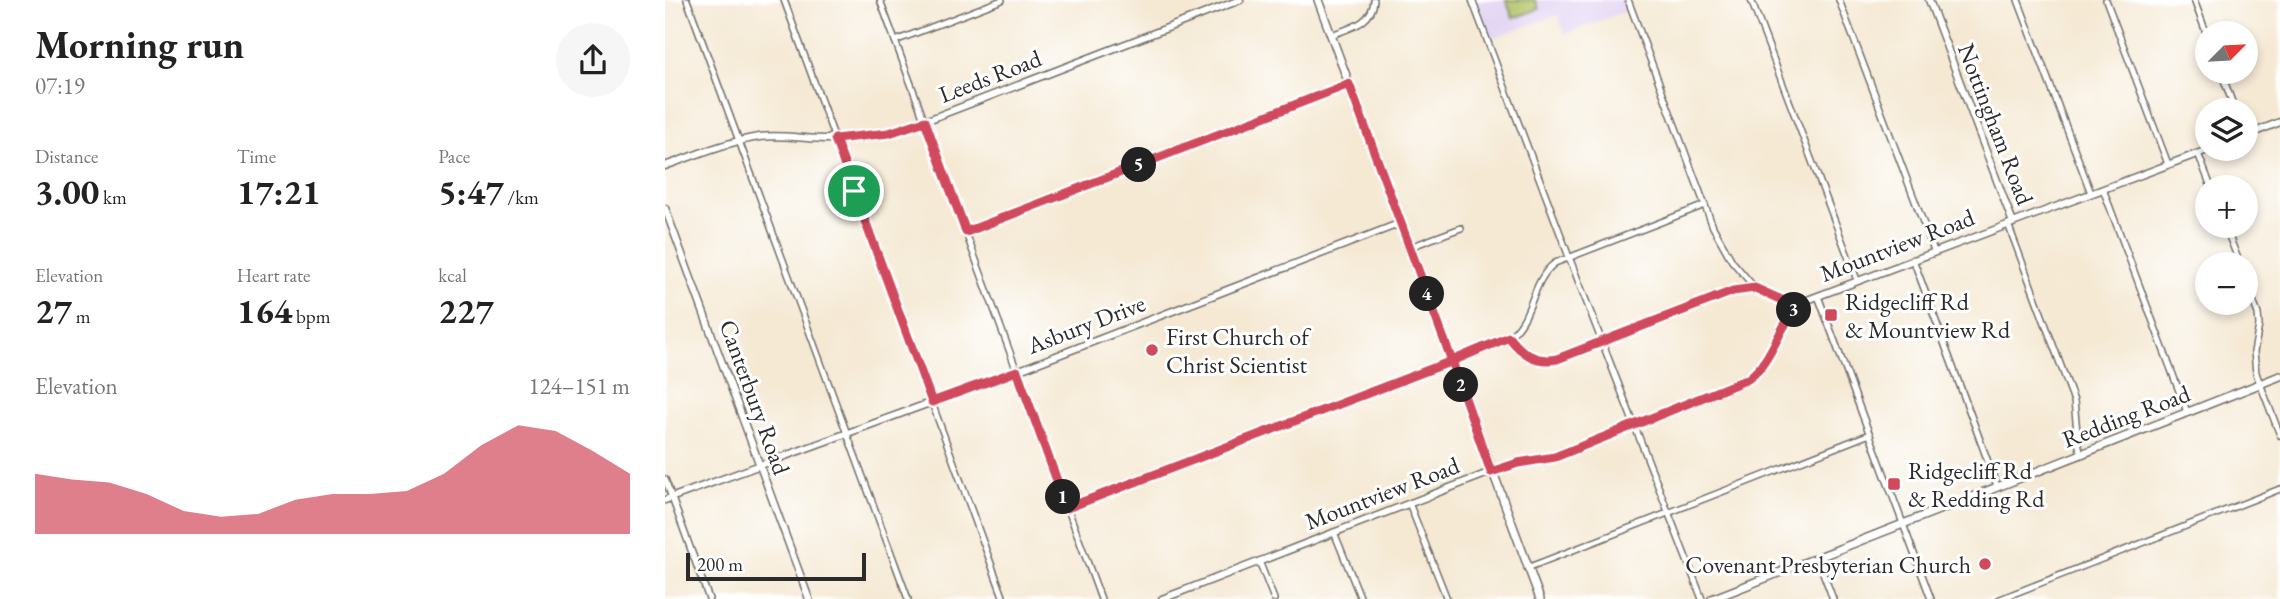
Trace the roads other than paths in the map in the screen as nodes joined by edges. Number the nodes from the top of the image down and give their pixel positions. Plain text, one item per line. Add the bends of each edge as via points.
1 (687, 0) edge
2 (784, 0) edge
3 (880, 0) edge
4 (1002, 0) edge
5 (1240, 0) edge
6 (1318, 0) edge
7 (1374, 0) edge
8 (1472, 0) edge
9 (1628, 0) edge
10 (1751, 0) edge
11 (1839, 0) edge
12 (1929, 0) edge
13 (2018, 0) edge
14 (2106, 0) edge
15 (2194, 0) edge
16 (2202, 21) edge
17 (1331, 35) junction
18 (895, 41) junction
19 (1349, 84) junction
20 (925, 121) junction
21 (2280, 122) edge
22 (2258, 131) edge
23 (835, 139) junction
24 (740, 141) junction
25 (2195, 154) edge
26 (2168, 164) junction
27 (665, 166) edge
28 (2103, 189) junction
29 (2091, 193) junction
30 (1706, 205) junction
31 (665, 208) edge
32 (1401, 223) junction
33 (2010, 223) junction
34 (1461, 228) dead end
35 (966, 232) junction
36 (1410, 247) junction
37 (1934, 251) junction
38 (1569, 257) junction
39 (1913, 259) junction
40 (1857, 280) junction
41 (1755, 288) junction
42 (1818, 296) junction
43 (1797, 307) junction
44 (2257, 315) edge
45 (1509, 337) junction
46 (1602, 342) junction
47 (1452, 361) junction
48 (1017, 371) junction
49 (2280, 376) edge
50 (2260, 384) junction
51 (932, 402) junction
52 (2187, 412) junction
53 (1634, 426) junction
54 (847, 434) junction
55 (1870, 434) junction
56 (2280, 435) edge
57 (2081, 453) junction
58 (759, 466) junction
59 (1491, 472) junction
60 (665, 479) edge
61 (1997, 486) junction
62 (2280, 489) edge
63 (668, 499) edge
64 (1409, 503) junction
65 (1067, 508) junction
66 (1669, 512) junction
67 (1903, 524) junction
68 (1335, 532) junction
69 (1817, 557) junction
70 (1259, 561) junction
71 (1527, 568) junction
72 (1184, 590) junction
73 (1734, 595) edge
74 (709, 599) edge
75 (809, 599) edge
76 (908, 599) edge
77 (1004, 599) edge
78 (1101, 599) edge
79 (1162, 599) edge
80 (1187, 599) edge
81 (1274, 599) edge
82 (1361, 599) edge
83 (1447, 599) edge
84 (1539, 599) edge
85 (1702, 599) edge
86 (1712, 599) edge
87 (1833, 599) edge
88 (1931, 599) edge
89 (2000, 599) edge

1 - 24 street
2 - 23 street
3 - 18 street
4 - 18 street
5 - 20 street, Leeds Road
6 - 17 main road
7 - 17 street via 1369,17
8 - 38 street
9 - 30 street
10 - 40 street
11 - 37 street
12 - 33 street, Nottingham Road
13 - 29 street
14 - 26 street
15 - 16 street
17 - 19 main road
18 - 20 street
19 - 32 main road
19 - 35 street
20 - 23 street, Leeds Road via 889,133
20 - 35 street
21 - 22 street
23 - 24 street, Leeds Road via 787,136
23 - 51 street
24 - 27 street, Leeds Road
24 - 54 street
25 - 26 street, Mountview Road
26 - 28 street, Mountview Road
28 - 29 street, Mountview Road
28 - 52 street
29 - 33 street, Mountview Road
30 - 38 street
30 - 41 street via 1724,249
31 - 58 street, Canterbury Road
32 - 36 main road
32 - 48 street, Asbury Drive
33 - 37 street, Mountview Road
33 - 57 street via 2074,401
34 - 36 street
35 - 48 street
36 - 47 main road
37 - 39 street, Mountview Road
38 - 45 street via 1544,272 1526,316
38 - 46 street
39 - 40 street, Mountview Road
39 - 61 street
40 - 42 street, Mountview Road
41 - 43 street
41 - 46 street via 1723,294
42 - 43 street, Mountview Road
42 - 55 street
43 - 53 street, Mountview Road via 1768,359 1748,379
44 - 50 street via 2254,360
45 - 46 street via 1522,352 1540,360
45 - 47 street
46 - 53 street
47 - 59 main road
47 - 65 street
48 - 51 street, Asbury Drive
48 - 65 street
49 - 50 main road, Redding Road
50 - 52 main road, Redding Road
50 - 56 street
51 - 54 street, Asbury Drive
51 - 77 street
52 - 57 main road, Redding Road
53 - 59 street, Mountview Road via 1555,457
53 - 66 street
54 - 58 street, Asbury Drive
54 - 76 street
55 - 66 street
55 - 67 street
57 - 61 main road, Redding Road
58 - 63 street, Asbury Drive
58 - 75 street, Canterbury Road
59 - 64 street, Mountview Road
59 - 71 main road
60 - 63 street
61 - 67 main road, Redding Road
62 - 89 street
63 - 74 street
64 - 68 street, Mountview Road
64 - 83 street
65 - 78 street
66 - 71 street
66 - 85 street
67 - 69 main road, Redding Road
67 - 88 street
68 - 70 street, Mountview Road
68 - 82 street
69 - 73 main road, Redding Road
69 - 87 street
70 - 72 street, Mountview Road
70 - 81 street
71 - 84 main road
72 - 79 street, Mountview Road
72 - 80 street
73 - 86 main road, Redding Road

